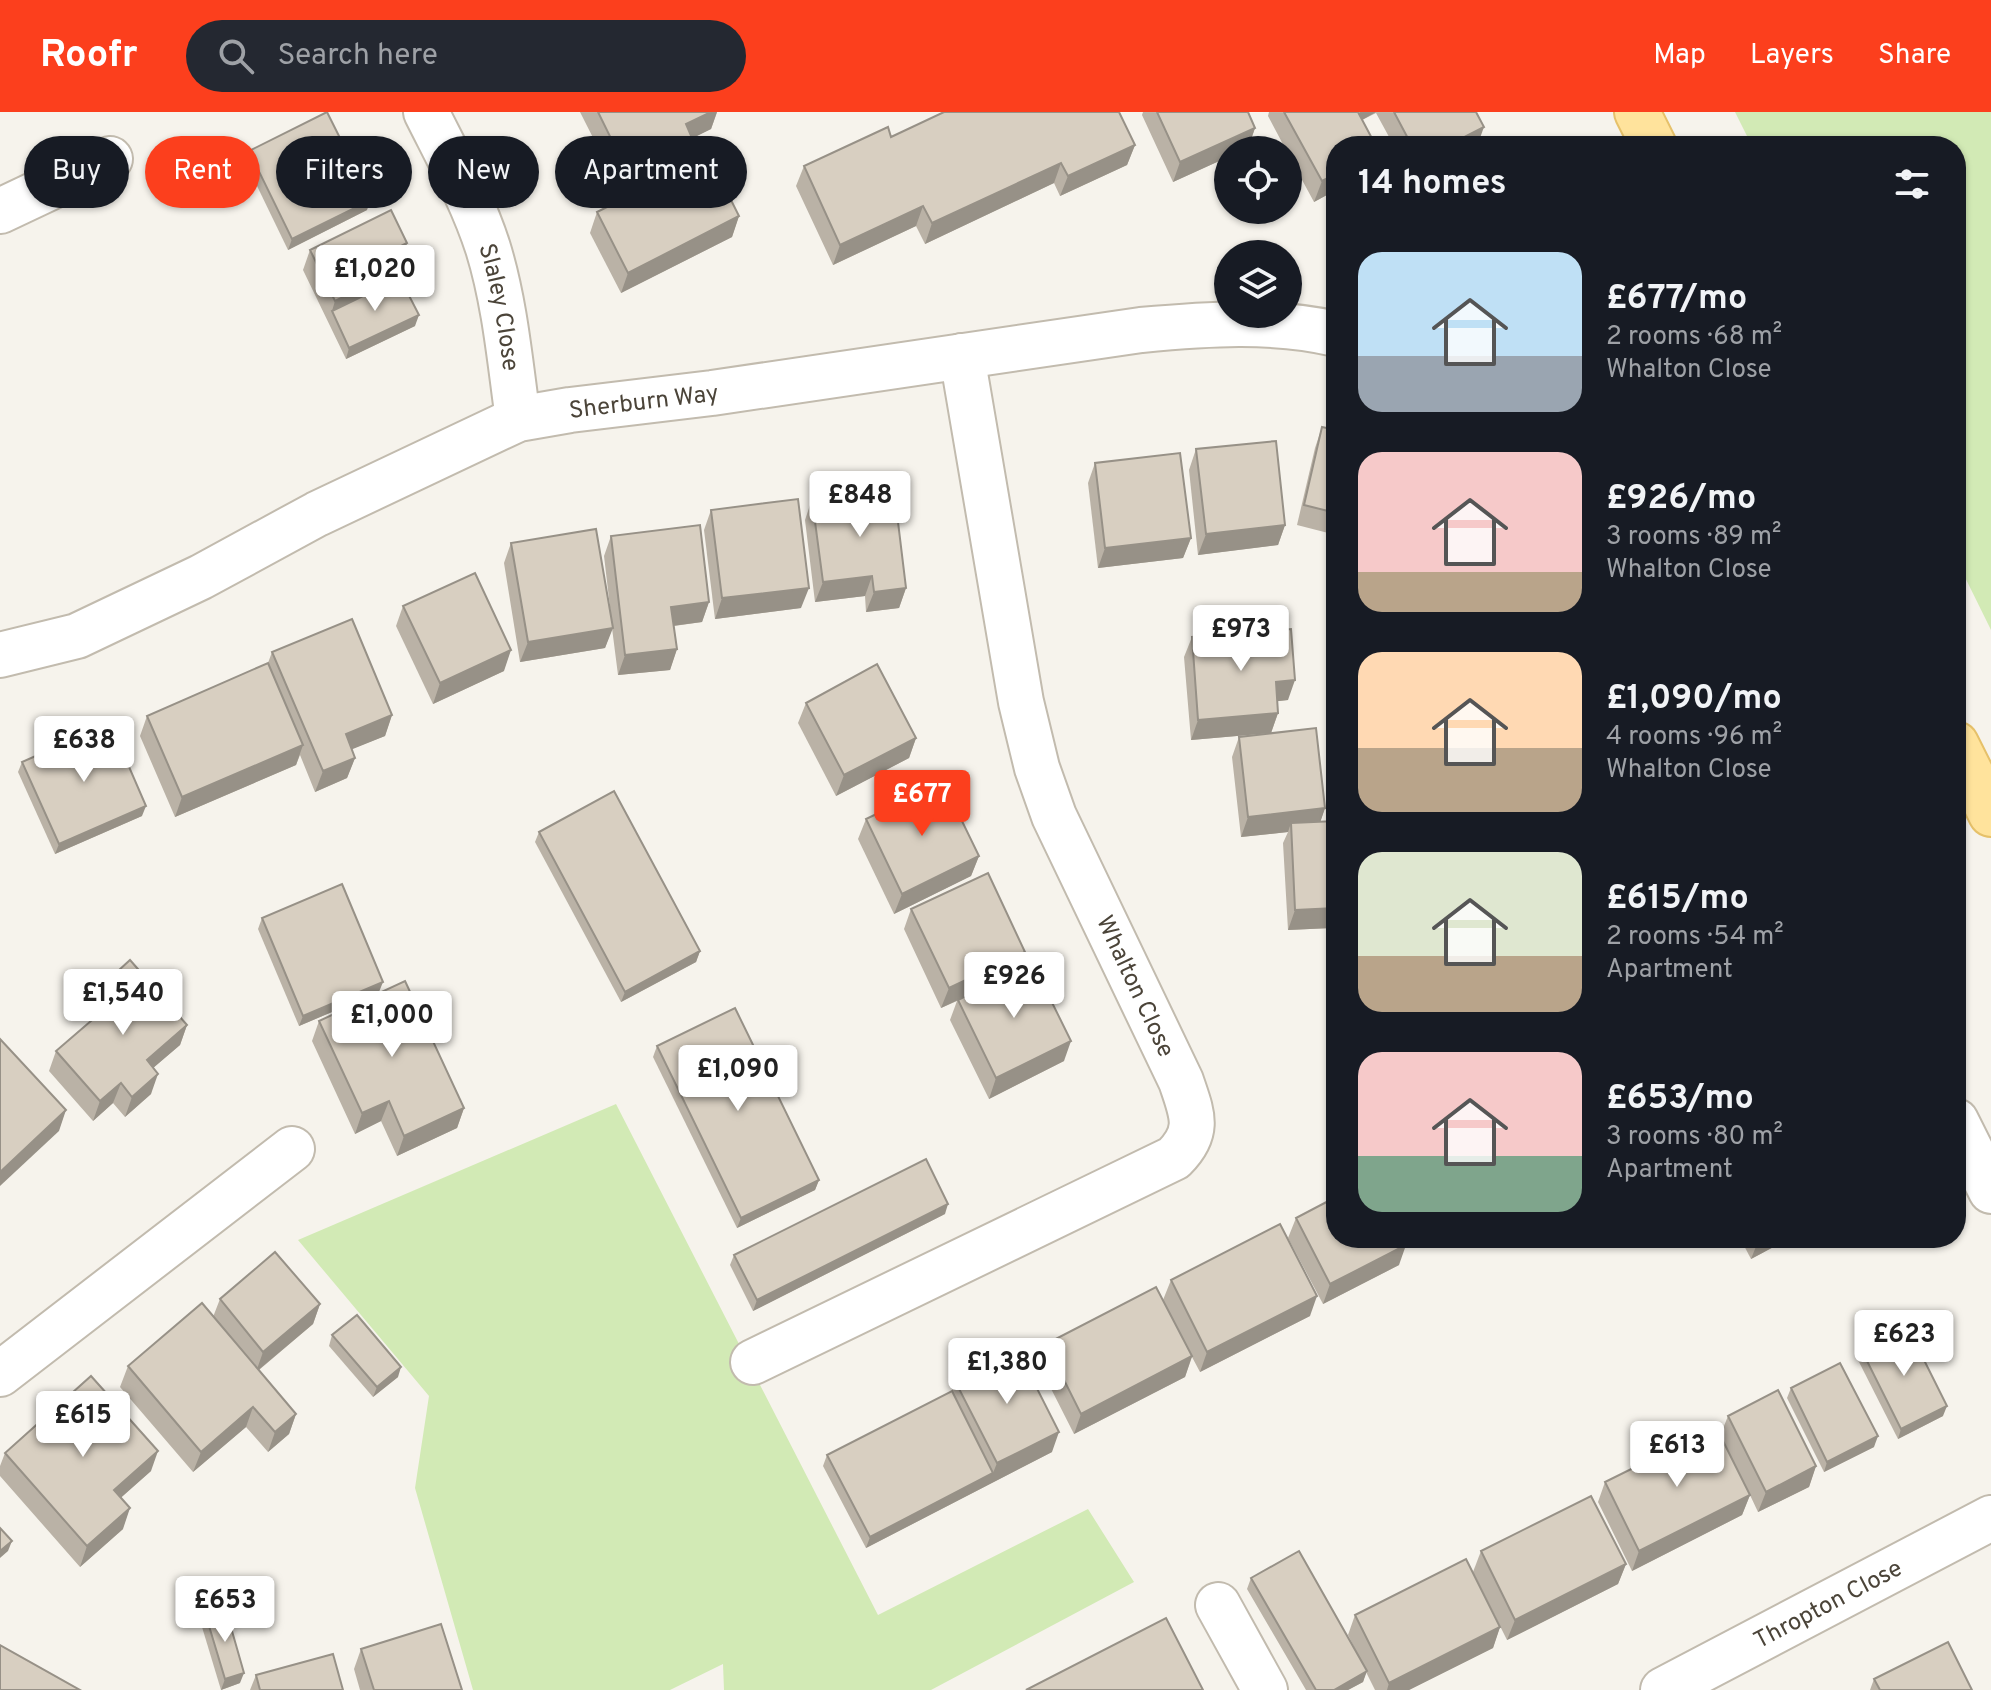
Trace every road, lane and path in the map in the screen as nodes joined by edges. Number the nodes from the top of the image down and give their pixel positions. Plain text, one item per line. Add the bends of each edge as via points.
1 (426, 112) edge
2 (1637, 112) edge
3 (1649, 136) edge
4 (24, 200) edge
5 (0, 211) edge
6 (1326, 333) edge
7 (962, 356) junction
8 (518, 419) junction
9 (0, 655) edge
10 (1966, 764) edge
11 (1991, 814) edge
12 (1966, 1141) edge
13 (292, 1149) dead end
14 (1991, 1191) edge
15 (753, 1362) dead end
16 (0, 1374) edge
17 (1991, 1518) edge
18 (1218, 1605) dead end
19 (1265, 1690) edge
20 (1663, 1690) edge

1 - 8 street, Slaley Close via 487,247 502,302
2 - 3 main road
4 - 5 street
6 - 7 street, Sherburn Way via 1203,324
7 - 8 street, Sherburn Way
7 - 15 street, Whalton Close via 1037,768 1054,816 1181,1081 1193,1128 1174,1158
8 - 9 street, Sherburn Way via 77,636
10 - 11 main road
12 - 14 street
13 - 16 street
17 - 20 street, Thropton Close
18 - 19 street

